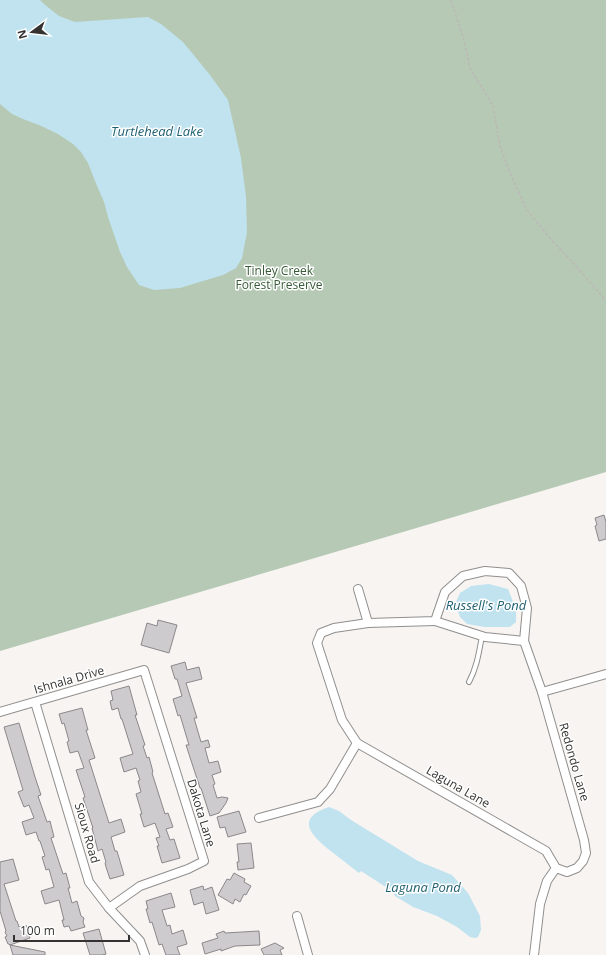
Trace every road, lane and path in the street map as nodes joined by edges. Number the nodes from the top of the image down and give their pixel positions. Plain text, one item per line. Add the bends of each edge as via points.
1 (451, 0) edge
2 (606, 301) edge
3 (358, 589) dead end
4 (435, 621) junction
5 (368, 624) junction
6 (482, 636) junction
7 (524, 641) junction
8 (144, 670) joint
9 (606, 674) edge
10 (469, 682) dead end
11 (542, 692) junction
12 (35, 702) junction
13 (0, 712) edge
14 (357, 743) junction
15 (259, 818) dead end
16 (556, 868) junction
17 (109, 908) junction
18 (297, 916) dead end
19 (145, 955) edge
20 (308, 955) edge
21 (534, 955) edge

1 - 2 path via 470,68 493,106 500,146 527,210
3 - 5 street
4 - 5 street
4 - 6 street
4 - 7 street, Redondo Lane via 445,592 463,576 485,572 509,573 521,586 527,608
5 - 14 street, Laguna Lane via 334,628 321,633 317,643 342,720
6 - 7 street
6 - 10 lane via 478,661
7 - 11 street, Redondo Lane
8 - 12 street, Ishnala Drive
8 - 17 street, Dakota Lane via 204,862 140,886
9 - 11 street
11 - 16 street, Redondo Lane via 586,854 583,862 576,868 567,872
12 - 13 street, Ishnala Drive
12 - 17 street, Sioux Road via 89,882
14 - 15 street via 330,789 318,802
14 - 16 street, Laguna Lane via 546,851
16 - 21 street via 547,880 540,904
17 - 19 street, Sioux Road via 140,942
18 - 20 street

